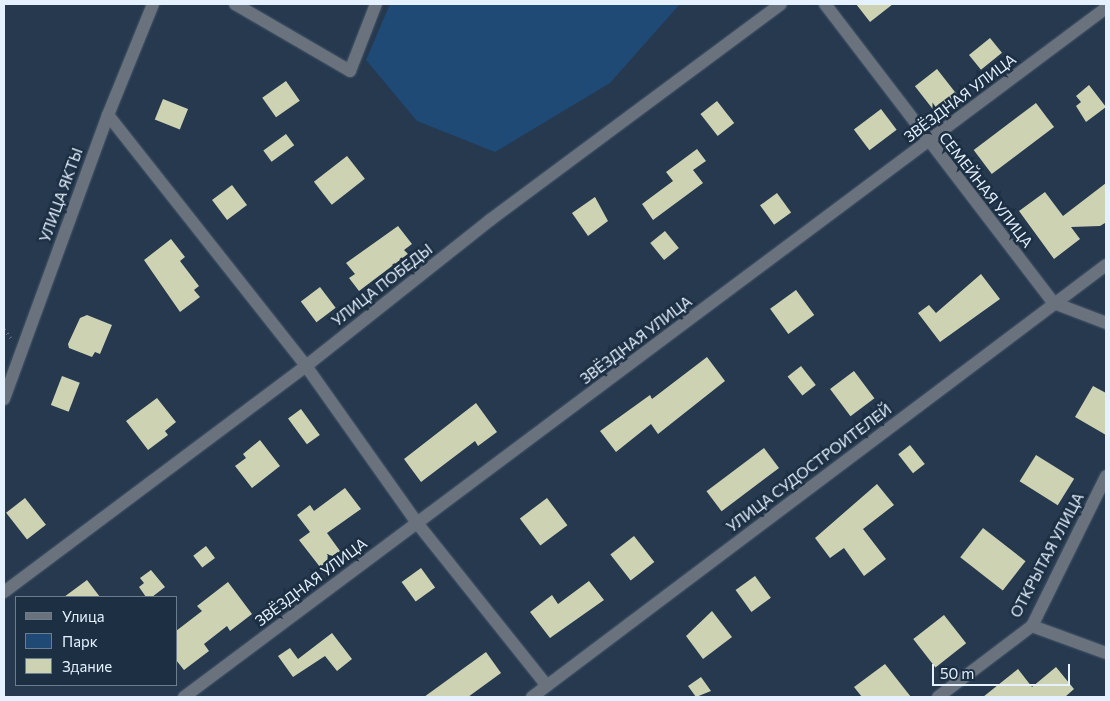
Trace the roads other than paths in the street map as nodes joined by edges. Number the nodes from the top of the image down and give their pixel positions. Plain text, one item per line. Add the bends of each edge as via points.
1 (154, 4) edge
2 (235, 4) edge
3 (376, 4) edge
4 (781, 4) edge
5 (825, 4) edge
6 (1106, 8) edge
7 (108, 115) junction
8 (928, 142) junction
9 (1106, 264) edge
10 (1054, 303) junction
11 (1106, 323) edge
12 (306, 366) junction
13 (4, 399) edge
14 (1106, 476) edge
15 (417, 523) junction
16 (4, 592) edge
17 (1032, 626) junction
18 (1106, 653) edge
19 (547, 686) junction
20 (184, 697) edge
21 (532, 697) edge
22 (938, 697) edge

1 - 7 street, УЛИЦА ЯКТЫ
2 - 3 street via 350,71
4 - 12 street, УЛИЦА ПОБЕДЫ via 490,220
5 - 8 street, СЕМЕЙНАЯ УЛИЦА
6 - 8 street, ЗВЁЗДНАЯ УЛИЦА
7 - 12 street
7 - 13 street, УЛИЦА ЯКТЫ
8 - 10 street, СЕМЕЙНАЯ УЛИЦА
8 - 15 street, ЗВЁЗДНАЯ УЛИЦА
9 - 10 street, УЛИЦА СУДОСТРОИТЕЛЕЙ
10 - 11 street
10 - 19 street, УЛИЦА СУДОСТРОИТЕЛЕЙ
12 - 15 street
12 - 16 street, УЛИЦА ПОБЕДЫ
14 - 17 street, ОТКРЫТАЯ УЛИЦА
15 - 19 street
15 - 20 street, ЗВЁЗДНАЯ УЛИЦА
17 - 18 street
17 - 22 street, ОТКРЫТАЯ УЛИЦА
19 - 21 street, УЛИЦА СУДОСТРОИТЕЛЕЙ

